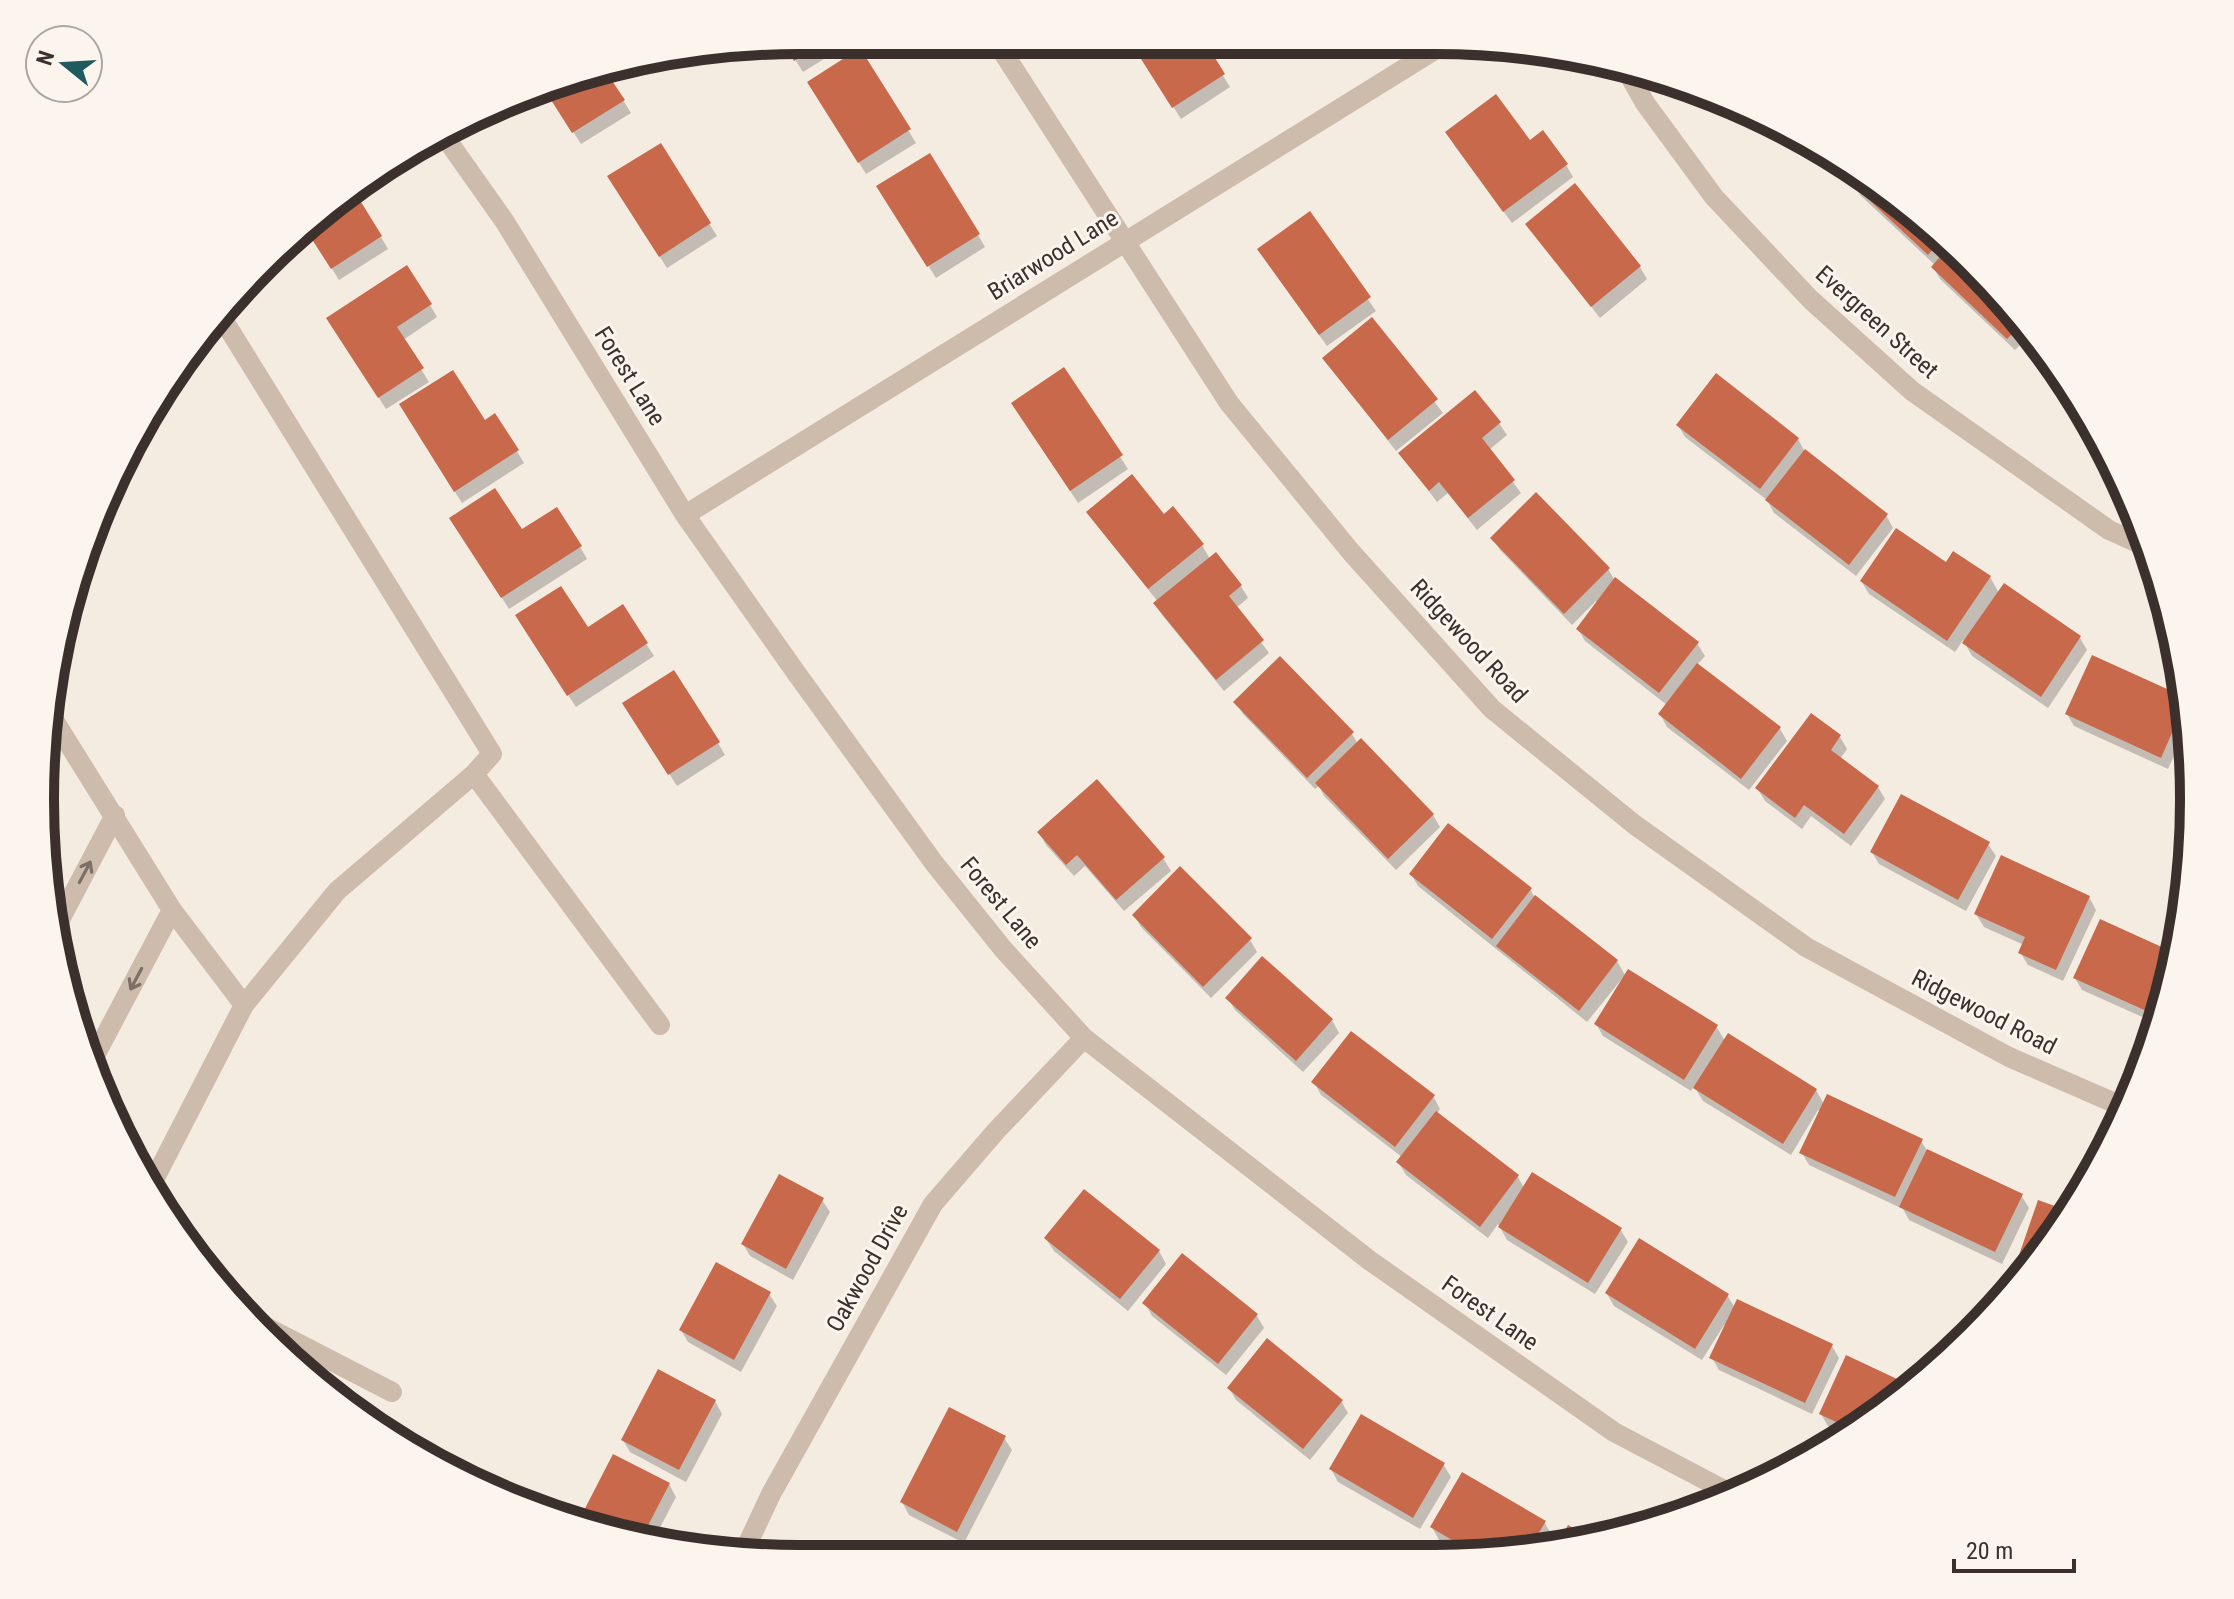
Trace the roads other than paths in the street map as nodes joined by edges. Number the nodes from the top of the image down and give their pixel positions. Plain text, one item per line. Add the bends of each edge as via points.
1 (1004, 54) edge
2 (1428, 54) edge
3 (1632, 81) edge
4 (449, 142) edge
5 (1123, 241) junction
6 (226, 324) edge
7 (685, 515) junction
8 (2133, 541) edge
9 (58, 729) edge
10 (474, 774) junction
11 (115, 815) junction
12 (172, 910) junction
13 (63, 914) edge
14 (244, 1005) junction
15 (660, 1025) dead end
16 (1084, 1038) junction
17 (98, 1050) edge
18 (2115, 1103) edge
19 (156, 1176) edge
20 (279, 1334) edge
21 (392, 1392) dead end
22 (1720, 1488) edge
23 (748, 1543) edge

1 - 5 street, Ridgewood Road
2 - 5 street, Briarwood Lane
3 - 8 street, Evergreen Street via 1714,197 1810,299 1912,391 2109,530
4 - 7 street, Forest Lane via 505,222
5 - 7 street, Briarwood Lane
5 - 18 street, Ridgewood Road via 1229,403 1351,552 1492,709 1635,825 1806,947 2009,1057
6 - 10 street via 492,754
7 - 16 street, Forest Lane via 934,863
9 - 11 street
10 - 14 street via 337,891
10 - 15 street
11 - 12 street
13 -> 11 street
12 - 14 street
12 -> 17 street
14 - 19 street
16 - 22 street, Forest Lane via 1369,1260 1614,1432
16 - 23 street, Oakwood Drive via 933,1204
20 - 21 street

